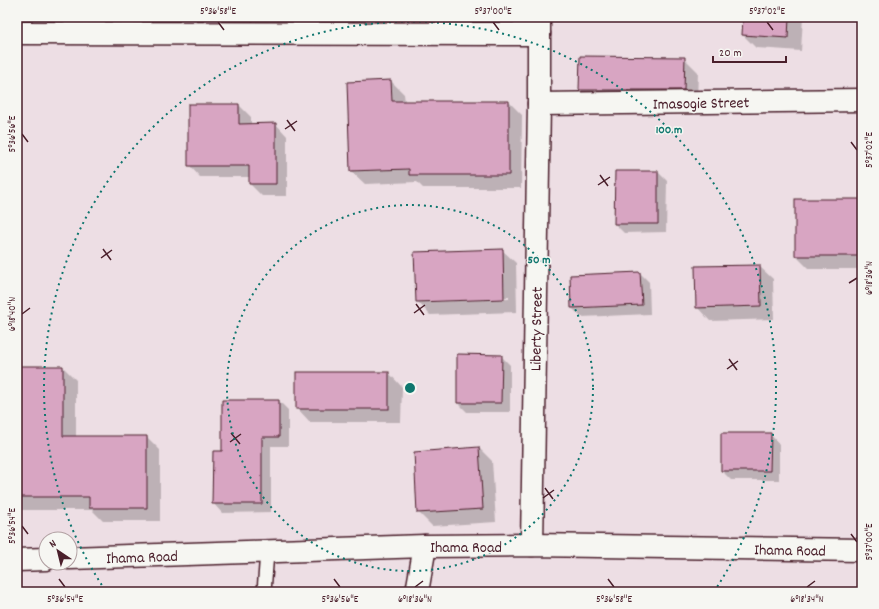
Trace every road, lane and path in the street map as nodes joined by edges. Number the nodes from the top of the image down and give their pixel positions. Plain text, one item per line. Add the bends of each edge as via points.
1 (539, 26) edge
2 (17, 33) edge
3 (862, 100) edge
4 (539, 104) junction
5 (426, 546) junction
6 (532, 546) junction
7 (862, 550) edge
8 (267, 552) junction
9 (78, 558) edge
10 (38, 559) edge
11 (17, 560) edge
12 (264, 592) edge
13 (417, 592) edge

1 - 2 street
1 - 4 street, Liberty Street
3 - 4 street, Imasogie Street
4 - 6 street, Liberty Street
5 - 6 street, Ihama Road
5 - 8 street, Ihama Road
5 - 13 street
6 - 7 street, Ihama Road
8 - 9 street, Ihama Road
8 - 12 lane
10 - 11 street

